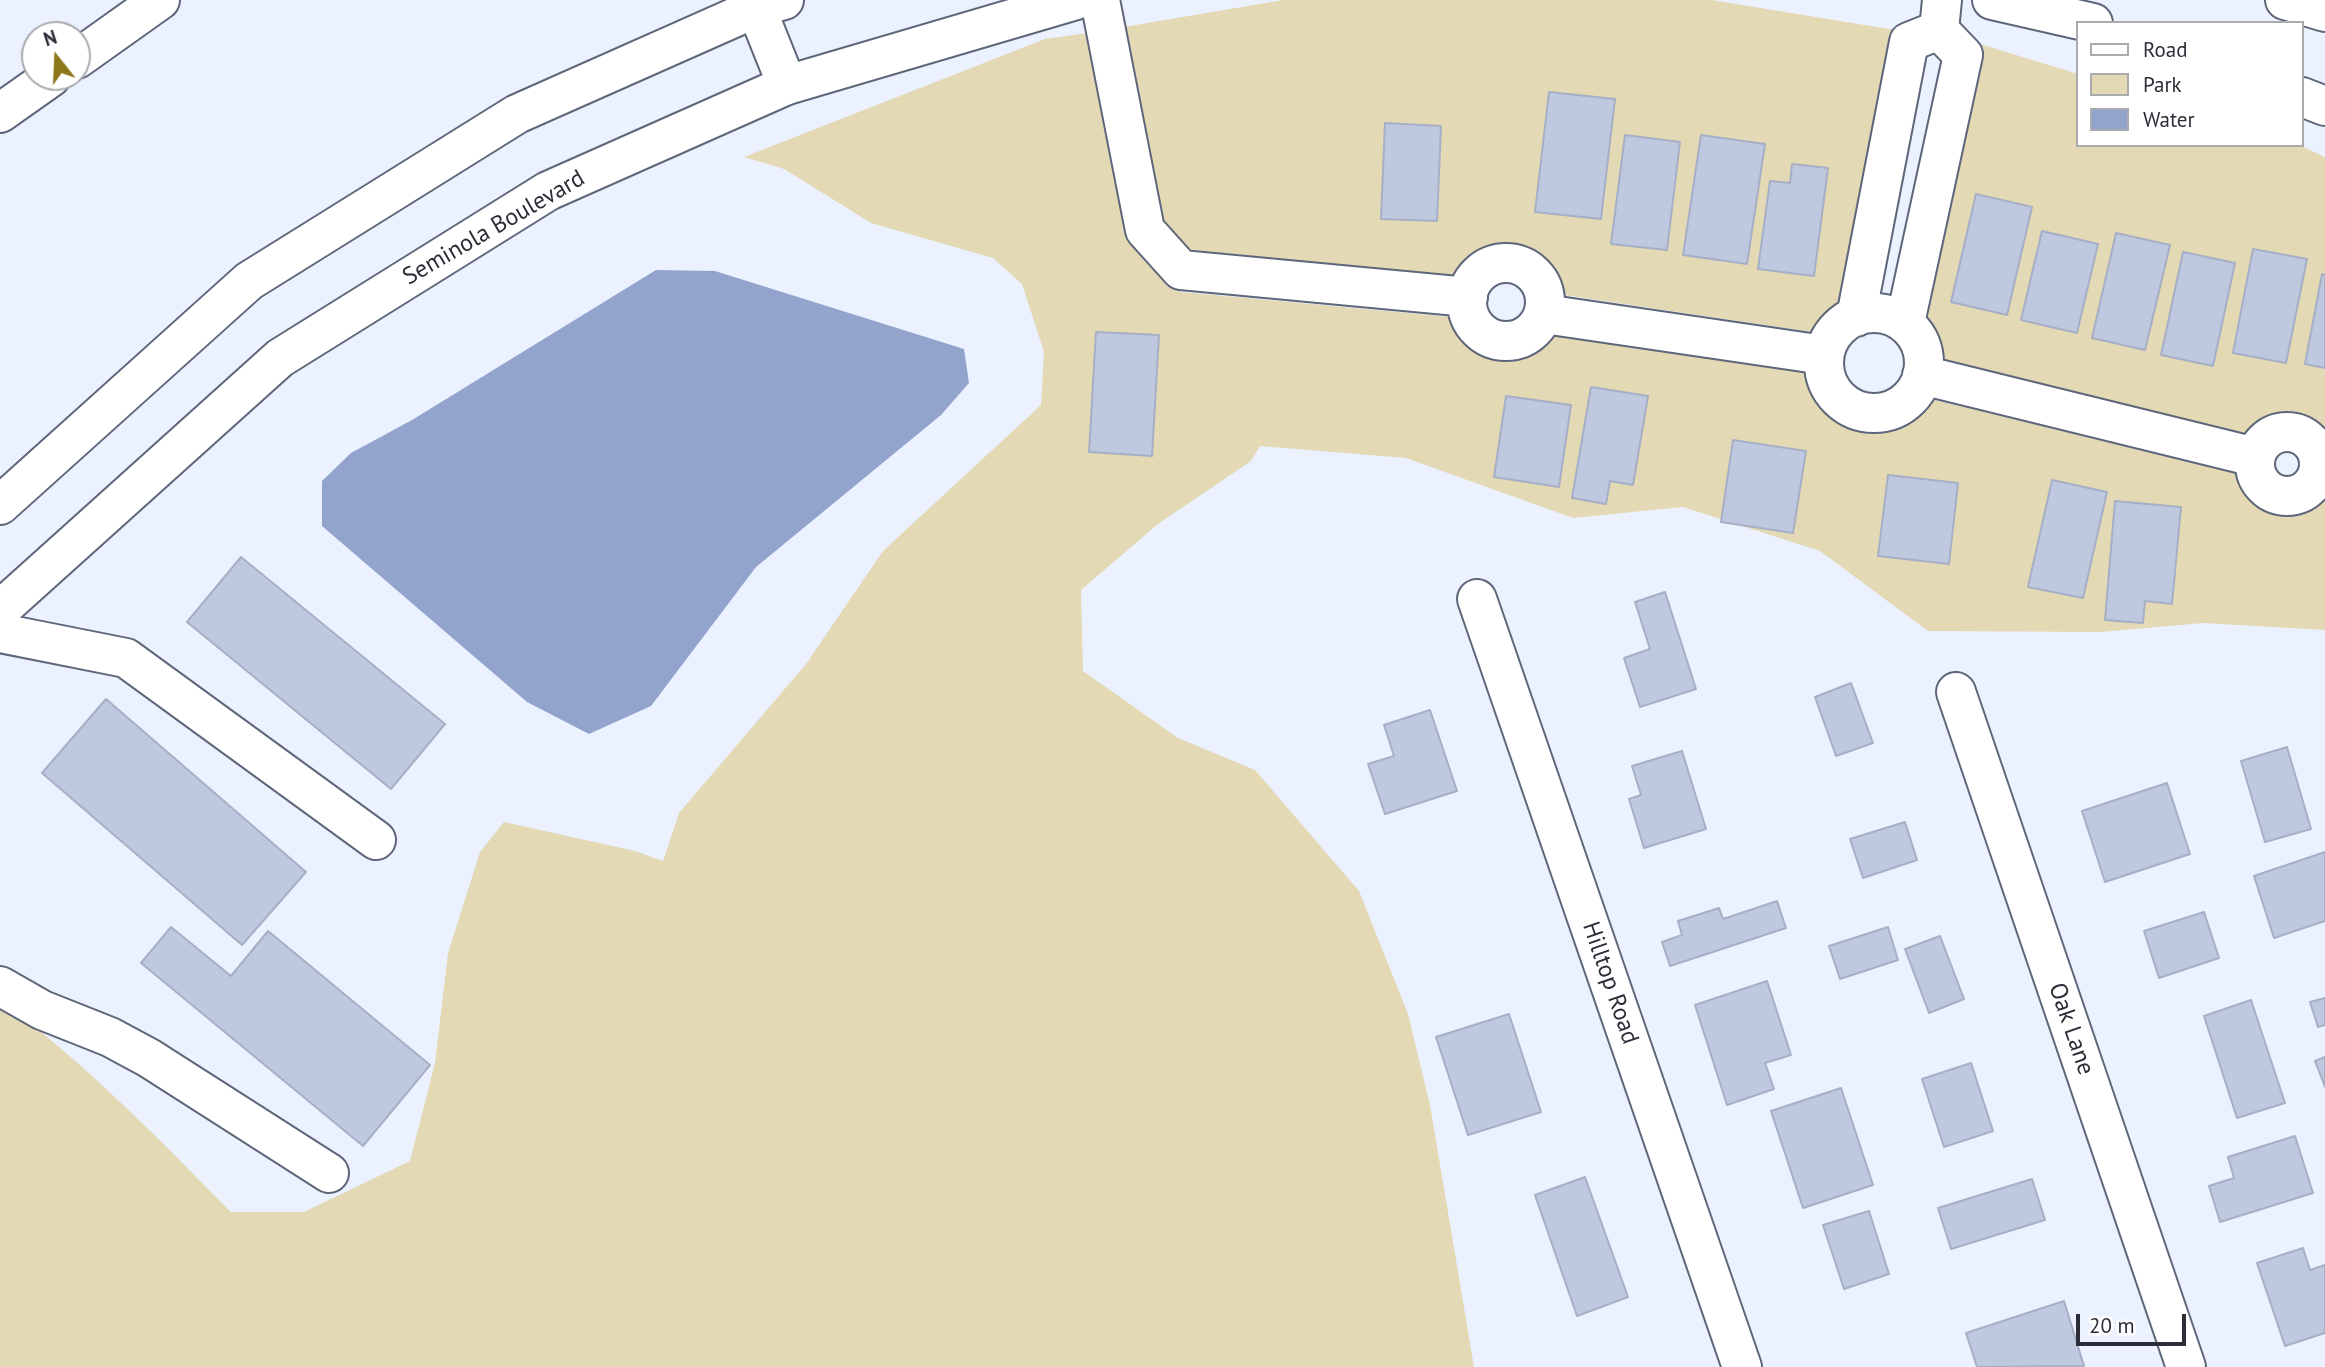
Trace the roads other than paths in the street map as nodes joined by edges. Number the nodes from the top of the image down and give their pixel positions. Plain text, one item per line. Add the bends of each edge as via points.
1 (160, 0) edge
2 (1076, 0) edge
3 (1100, 0) edge
4 (1993, 0) edge
5 (2285, 0) edge
6 (764, 3) edge
7 (2325, 12) edge
8 (1941, 15) edge
9 (2084, 21) edge
10 (91, 49) edge
11 (787, 85) junction
12 (31, 91) edge
13 (2304, 98) edge
14 (2325, 106) edge
15 (0, 113) edge
16 (1468, 297) junction
17 (1544, 314) junction
18 (1856, 317) junction
19 (1905, 323) junction
20 (1824, 355) junction
21 (1922, 375) junction
22 (2321, 474) edge
23 (0, 505) edge
24 (1477, 599) dead end
25 (0, 610) edge
26 (0, 633) edge
27 (1956, 692) dead end
28 (376, 841) dead end
29 (0, 986) edge
30 (329, 1173) dead end
31 (1742, 1367) edge
32 (2186, 1367) edge

1 - 10 street
2 - 11 street, Seminola Boulevard
3 - 16 street via 1145,230 1181,271
4 - 9 street
5 - 7 street
6 - 11 street
6 - 23 street via 517,114 250,281
8 - 18 street via 1909,41
8 - 19 street via 1964,55
11 - 25 street, Seminola Boulevard via 548,191 280,358
12 - 15 street
13 - 14 street
16 - 17 street via 1473,322 1492,338 1504,341 1529,334
16 - 17 street via 1479,274 1502,263 1515,264 1537,277 1546,301
17 - 20 street
18 - 19 street via 1890,315
18 - 20 street via 1830,338
19 - 21 street via 1917,335 1923,351
20 - 21 street via 1834,392 1851,408 1867,413 1898,408 1911,398
21 - 22 street via 2255,457 2274,434 2294,433 2311,443
24 - 31 street, Hilltop Road
26 - 28 street via 126,658
27 - 32 street, Oak Lane
29 - 30 street via 149,1058

